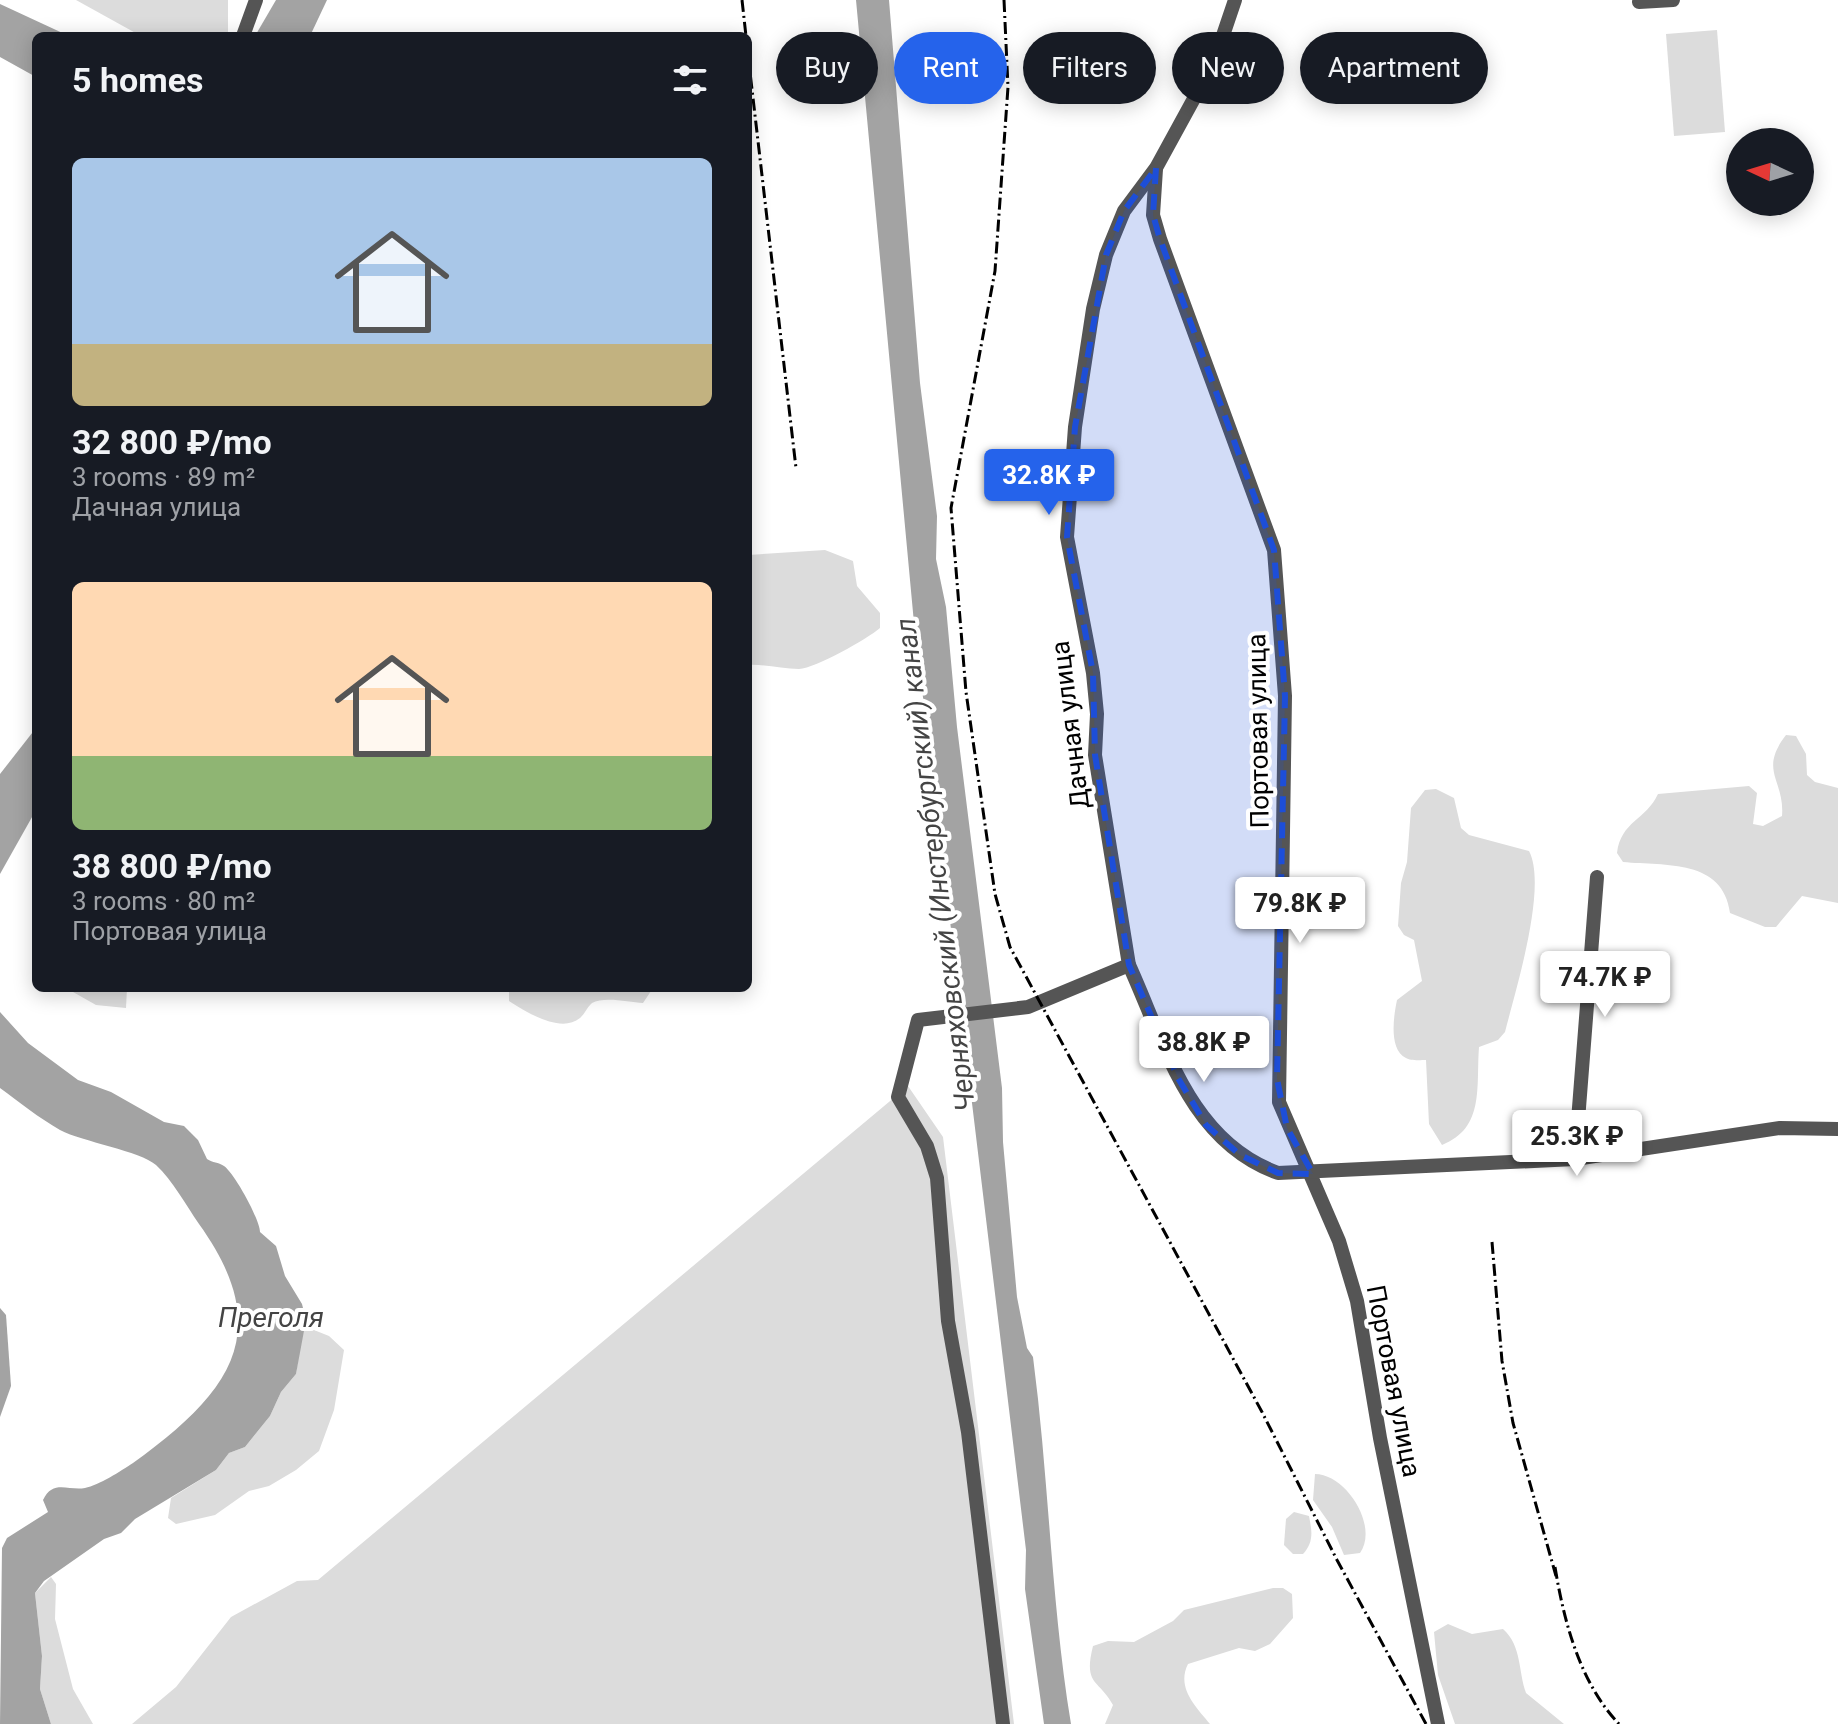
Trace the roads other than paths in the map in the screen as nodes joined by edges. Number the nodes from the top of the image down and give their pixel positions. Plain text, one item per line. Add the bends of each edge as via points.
1 (256, 0) edge
2 (1235, 0) edge
3 (1673, 0) edge
4 (1639, 2) dead end
5 (244, 32) edge
6 (1156, 168) junction
7 (1597, 877) dead end
8 (1129, 965) junction
9 (1838, 1129) edge
10 (1575, 1159) junction
11 (1313, 1174) junction
12 (1003, 1724) edge
13 (1438, 1724) edge

1 - 5 street
2 - 6 street, Дачная улица via 1214,62
3 - 4 street
6 - 8 street, Дачная улица via 1124,211 1106,255 1075,427 1067,537 1093,673 1095,755
6 - 11 street, Портовая улица via 1153,215 1160,239 1274,550 1285,696 1279,1102
7 - 10 street
8 - 11 street, Дачная улица via 1178,1078 1206,1125 1258,1166 1278,1173
8 - 12 street via 1007,1012 918,1020 898,1097 927,1146 937,1178 948,1321 968,1432
9 - 10 street, Дачная улица via 1780,1128
10 - 11 street, Дачная улица
11 - 13 street, Портовая улица via 1357,1301

